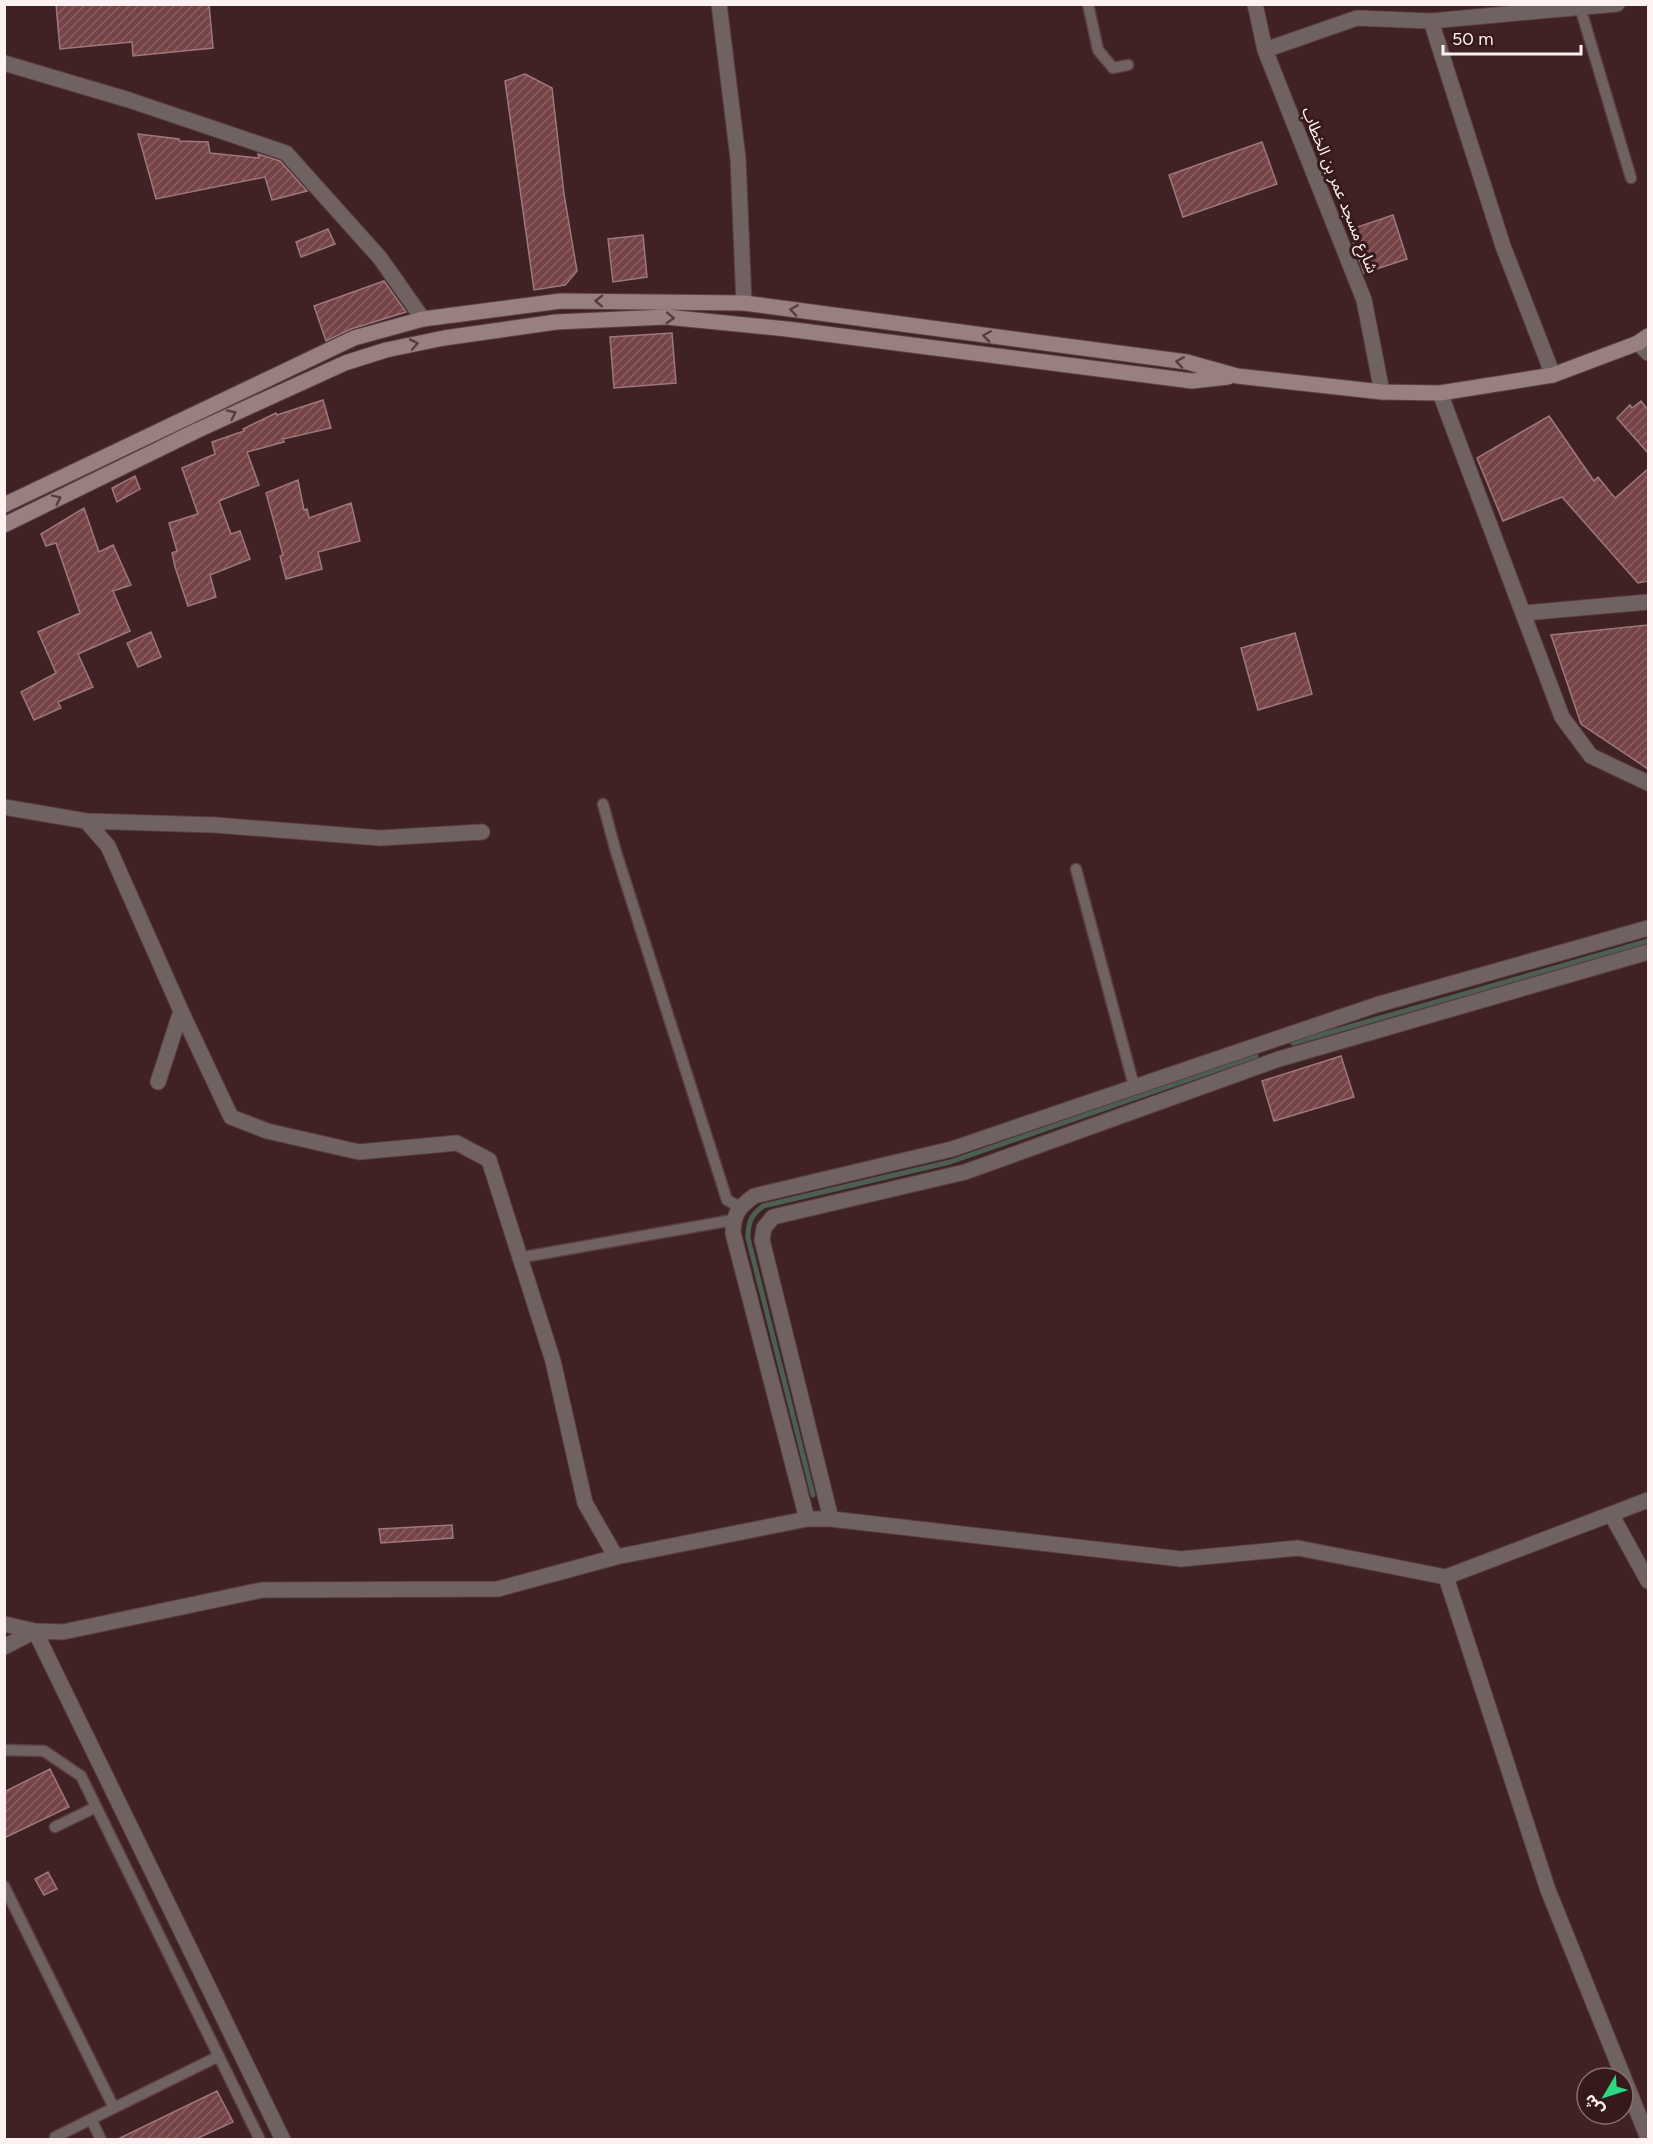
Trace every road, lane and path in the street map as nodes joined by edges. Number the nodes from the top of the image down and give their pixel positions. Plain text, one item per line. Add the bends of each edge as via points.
1 (719, 4) edge
2 (1088, 4) edge
3 (1255, 4) edge
4 (1617, 4) edge
5 (1580, 7) junction
6 (1456, 11) edge
7 (1431, 21) junction
8 (1265, 50) junction
9 (4, 63) edge
10 (1128, 64) dead end
11 (1631, 178) dead end
12 (744, 303) junction
13 (423, 319) junction
14 (1646, 345) edge
15 (1553, 375) junction
16 (1237, 376) junction
17 (1382, 392) junction
18 (1440, 393) junction
19 (4, 505) edge
20 (4, 525) edge
21 (1648, 602) edge
22 (1523, 613) junction
23 (1648, 783) edge
24 (603, 804) dead end
25 (4, 807) edge
26 (86, 821) junction
27 (482, 832) dead end
28 (1076, 869) dead end
29 (1648, 928) edge
30 (1648, 952) edge
31 (181, 1011) junction
32 (1272, 1038) junction
33 (1279, 1059) junction
34 (158, 1082) dead end
35 (1134, 1086) junction
36 (736, 1213) junction
37 (518, 1258) junction
38 (1648, 1500) edge
39 (1611, 1514) junction
40 (807, 1519) junction
41 (831, 1519) junction
42 (616, 1557) junction
43 (1446, 1577) junction
44 (1648, 1581) edge
45 (4, 1624) edge
46 (35, 1631) junction
47 (4, 1647) edge
48 (4, 1750) edge
49 (96, 1807) junction
50 (55, 1827) dead end
51 (4, 1886) edge
52 (219, 2056) junction
53 (114, 2108) junction
54 (91, 2119) junction
55 (55, 2137) dead end
56 (1648, 2138) edge
57 (101, 2139) edge
58 (260, 2139) edge
59 (283, 2139) edge

1 - 12 street via 738,158
2 - 10 lane via 1098,50 1113,68
3 - 8 street, شارع مسجد عمر بن الخطاب
4 - 5 street
5 - 6 street
5 - 11 lane
6 - 7 street
7 - 8 street via 1357,18
7 - 15 street via 1503,246
8 - 17 street, شارع مسجد عمر بن الخطاب via 1364,300
9 - 13 street via 286,153 380,258
12 -> 13 main road via 561,301
16 -> 12 main road via 1187,362
13 - 19 main road via 354,338
14 - 15 main road
15 - 18 main road
16 - 17 main road
20 -> 16 main road via 345,363 444,338 556,322 666,317 1192,381
17 - 18 main road
18 - 22 street
21 - 22 street
22 - 23 street via 1562,717 1591,756
24 - 36 lane via 727,1200
25 - 26 street
26 - 27 street via 214,825 380,838
26 - 31 street via 108,846
28 - 35 lane
29 - 32 street
30 - 33 street
31 - 34 street
31 - 37 street via 231,1117 267,1131 359,1152 457,1143 489,1160
32 - 33 street
32 - 35 street
33 - 41 street via 965,1172 773,1217 764,1228 762,1240
35 - 36 street via 952,1149 754,1196
36 - 37 lane
36 - 40 street via 733,1233
37 - 42 street via 553,1361 585,1503
38 - 39 street
39 - 43 street
39 - 44 street
40 - 41 street
40 - 42 street
41 - 43 street via 1181,1559 1298,1548
42 - 46 street via 498,1589 262,1590 63,1632
43 - 56 street via 1548,1890
45 - 46 street
46 - 47 street
46 - 59 street
48 - 49 lane via 44,1751 81,1776
49 - 50 lane
49 - 52 lane
51 - 53 lane
52 - 53 lane
52 - 58 lane
53 - 54 lane
54 - 55 lane
54 - 57 lane

